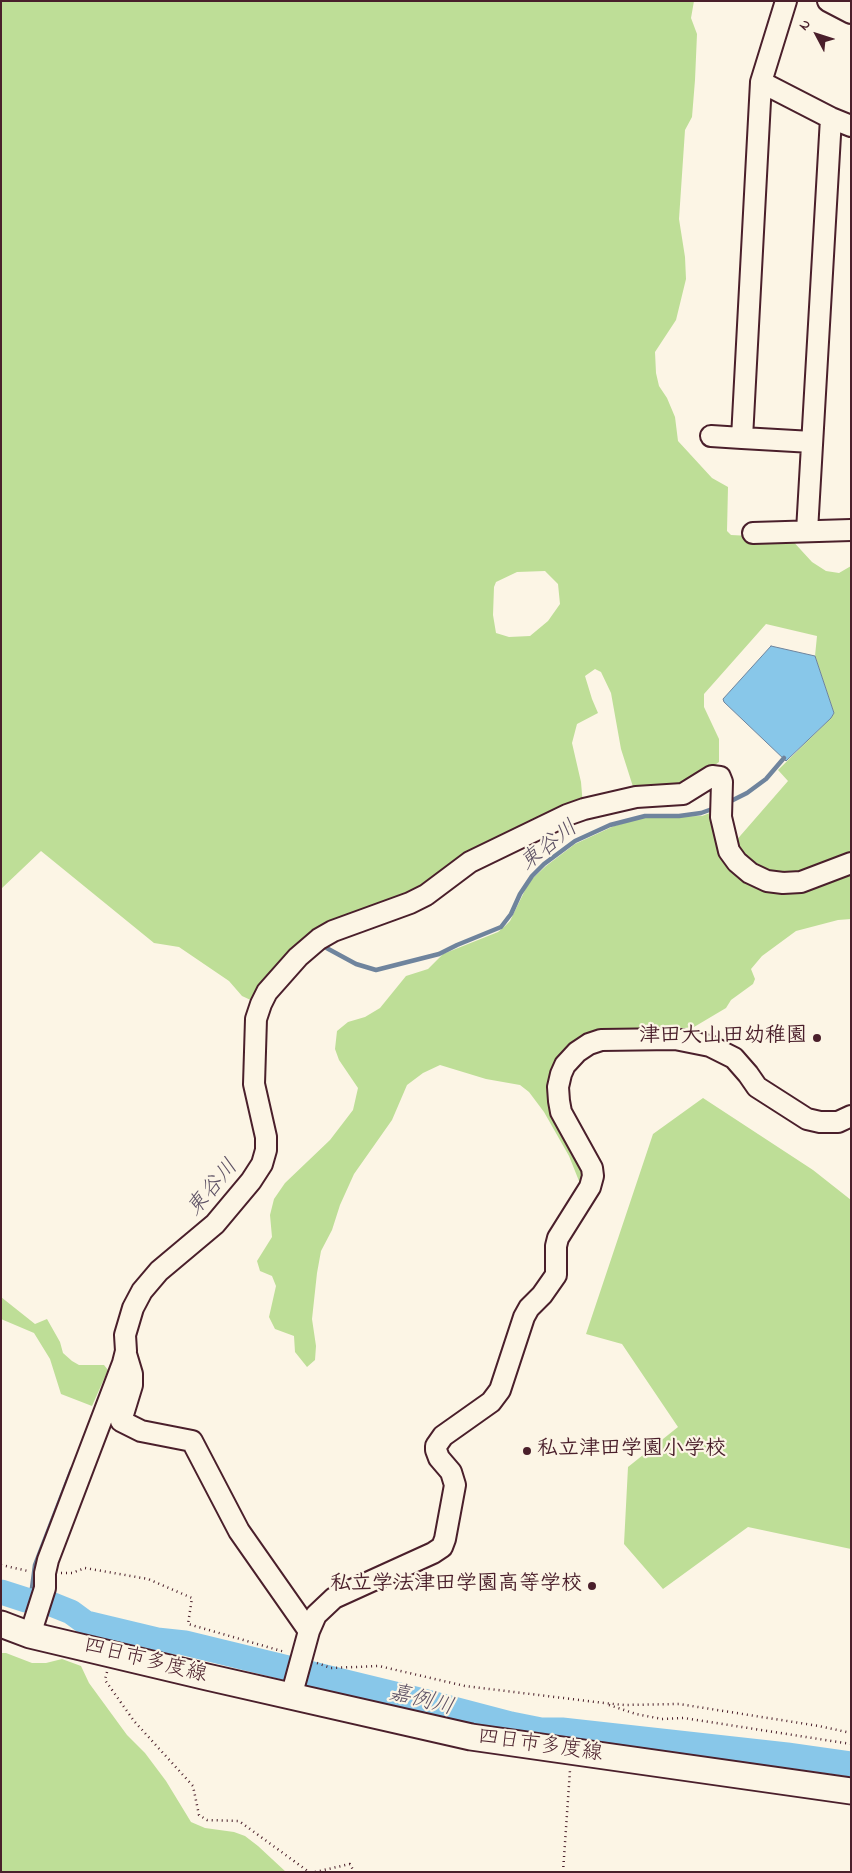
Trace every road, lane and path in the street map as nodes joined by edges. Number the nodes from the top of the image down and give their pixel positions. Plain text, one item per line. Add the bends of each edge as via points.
1 (786, 1) edge
2 (828, 1) edge
3 (851, 13) edge
4 (761, 82) junction
5 (831, 118) junction
6 (851, 126) edge
7 (711, 436) dead end
8 (742, 438) junction
9 (812, 442) junction
10 (851, 530) edge
11 (807, 531) junction
12 (753, 533) dead end
13 (851, 863) edge
14 (851, 1116) edge
15 (126, 1351) junction
16 (1, 1566) edge
17 (45, 1580) junction
18 (1, 1624) edge
19 (34, 1625) junction
20 (309, 1631) junction
21 (110, 1654) junction
22 (302, 1657) junction
23 (292, 1692) junction
24 (604, 1703) junction
25 (851, 1733) edge
26 (851, 1744) edge
27 (571, 1752) junction
28 (851, 1791) edge
29 (309, 1872) edge
30 (315, 1872) edge
31 (354, 1872) edge
32 (563, 1872) edge

1 - 4 street
2 - 3 street
4 - 5 street
4 - 8 street
5 - 6 street
5 - 9 street
7 - 8 street
8 - 9 street
9 - 11 street
10 - 11 street
11 - 12 street
13 - 15 street via 801,882 783,884 750,873 729,851 721,809 722,782 720,777 712,776 683,794 636,797 584,809 470,862 410,903 319,939 298,956 267,992 256,1018 254,1084 266,1137 262,1164 216,1224 159,1270 142,1291 125,1335
14 - 20 street via 838,1122 807,1119 757,1087 734,1058 710,1046 675,1039 601,1040 577,1052 561,1074 559,1101 561,1112 592,1168 593,1176 590,1187 558,1238 556,1275 524,1316 500,1390 491,1402 444,1436 436,1446 455,1486 442,1547 334,1598 316,1615
15 - 17 street via 48,1560
15 - 20 street via 132,1386 121,1421 141,1431 192,1441 239,1530
16 - 17 path
17 - 19 street
17 - 22 path via 85,1568 148,1579 192,1598 188,1624
18 - 19 main road, 四日市多度線
19 - 21 main road, 四日市多度線
20 - 22 street
21 - 23 main road, 四日市多度線
21 - 29 path via 105,1680 134,1722 193,1786 199,1815 207,1820 239,1821
22 - 23 street
22 - 24 path via 331,1668 379,1666 465,1686
23 - 27 main road, 四日市多度線 via 471,1737
24 - 25 path via 679,1704
24 - 26 path via 636,1714 684,1718
27 - 28 main road, 四日市多度線
27 - 32 path
30 - 31 path via 350,1864

